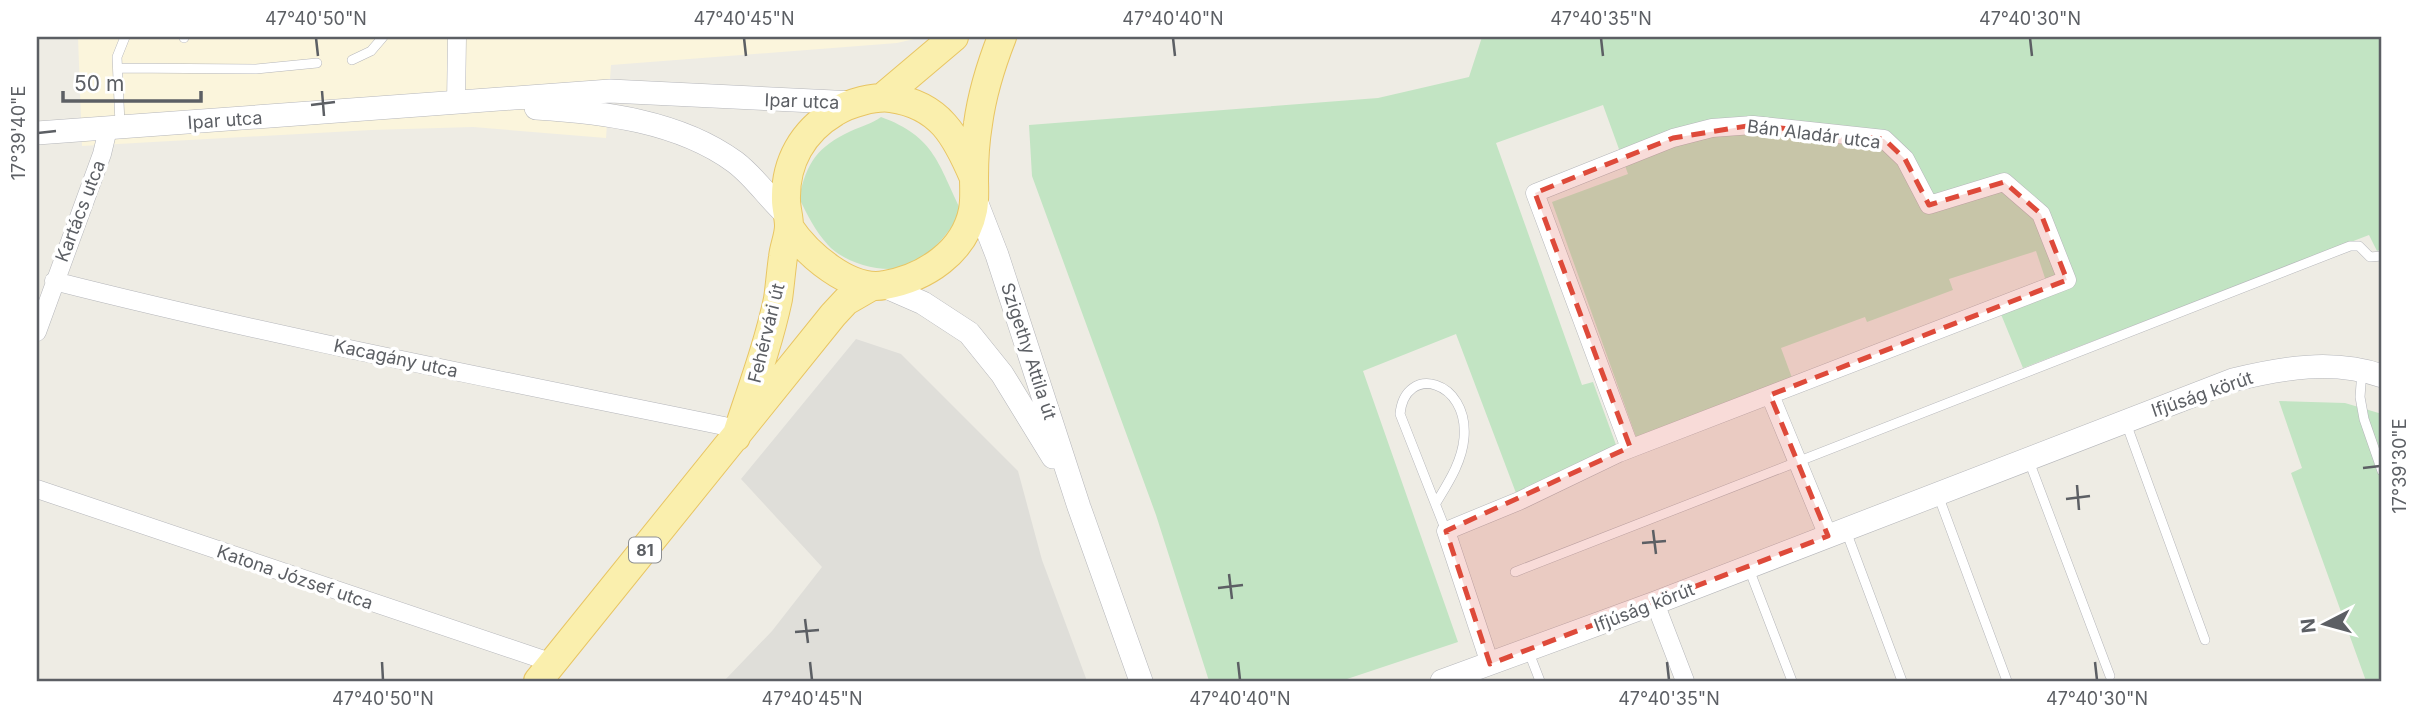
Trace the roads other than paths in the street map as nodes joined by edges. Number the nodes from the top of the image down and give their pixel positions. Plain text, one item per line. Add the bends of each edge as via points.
1 (125, 37) edge
2 (383, 37) edge
3 (457, 37) edge
4 (954, 37) edge
5 (1002, 37) edge
6 (228, 57) dead end
7 (214, 58) dead end
8 (352, 60) dead end
9 (317, 63) dead end
10 (118, 68) junction
11 (215, 69) junction
12 (229, 69) junction
13 (883, 97) junction
14 (456, 103) junction
15 (855, 103) junction
16 (114, 128) junction
17 (37, 133) edge
18 (974, 187) junction
19 (788, 221) junction
20 (2382, 256) edge
21 (54, 281) junction
22 (878, 286) junction
23 (37, 332) edge
24 (2372, 372) edge
25 (1770, 395) junction
26 (2126, 421) junction
27 (736, 437) junction
28 (1630, 448) junction
29 (2028, 459) junction
30 (1797, 461) junction
31 (2382, 471) edge
32 (37, 489) edge
33 (1938, 494) junction
34 (1436, 503) junction
35 (1080, 506) junction
36 (1446, 531) junction
37 (1837, 533) junction
38 (1748, 567) junction
39 (1515, 572) dead end
40 (1655, 603) junction
41 (2205, 640) dead end
42 (1528, 650) junction
43 (1490, 664) junction
44 (546, 672) edge
45 (2110, 676) dead end
46 (1141, 681) edge
47 (1442, 681) edge
48 (1540, 681) edge
49 (1685, 681) edge
50 (1792, 681) edge
51 (1902, 681) edge
52 (2007, 681) edge

1 - 10 lane
2 - 8 lane via 371,51
3 - 14 street
4 - 13 main road, Fehérvári út / 81
5 - 18 main road, Fehérvári út / 81 via 977,126
6 - 12 lane
7 - 11 lane
9 - 12 lane
10 - 11 lane via 200,64
10 - 16 lane
11 - 12 lane
13 - 15 main road, Fehérvári út / 81
13 - 18 main road, Fehérvári út / 81 via 906,100 928,110 949,129
14 - 15 street, Ipar utca via 610,91
14 - 16 street, Ipar utca
14 - 19 street, Ipar utca via 595,113 677,133 736,163
15 - 19 main road, Fehérvári út / 81 via 823,119 798,148 786,183
16 - 17 street, Ipar utca
16 - 21 street, Kartács utca
18 - 22 main road, Fehérvári út / 81 via 970,221 954,248 922,274
18 - 35 street, Szigethy Attila út
19 - 22 main road via 818,260 848,278
19 - 27 main road, Fehérvári út / 81 via 772,326
20 - 30 lane via 2371,257 2359,246 2350,246
21 - 23 street, Kartács utca
21 - 27 street, Kacagány utca via 724,426
22 - 27 main road, Fehérvári út / 81 via 840,308
22 - 35 street, Szigethy Attila út via 923,303 969,333 1002,374
24 - 26 street, Ifjúság körút via 2323,365 2272,371 2232,380
24 - 31 lane, Ifjúság körút via 2360,397
25 - 28 street, Bán Aladár utca
25 - 28 street, Bán Aladár utca via 2067,280 2041,214 2004,182 1929,205 1905,159 1884,139 1753,125 1712,128 1672,138 1535,193
25 - 30 street
26 - 29 street, Ifjúság körút
26 - 41 lane
27 - 44 main road, Fehérvári út / 81
28 - 36 street, Bán Aladár utca
29 - 33 street, Ifjúság körút
29 - 45 lane
30 - 37 street
30 - 39 lane
32 - 44 street, Katona József utca
33 - 37 street, Ifjúság körút
33 - 52 lane
34 - 34 lane via 1453,474 1464,439 1458,403 1448,390 1435,384 1410,390 1401,414
34 - 36 lane
35 - 46 street, Szigethy Attila út
36 - 43 street
37 - 38 street, Ifjúság körút
37 - 51 lane
38 - 40 street, Ifjúság körút
38 - 50 lane
40 - 42 street, Ifjúság körút
40 - 49 street
42 - 43 street, Ifjúság körút
42 - 48 lane
43 - 47 street, Ifjúság körút

